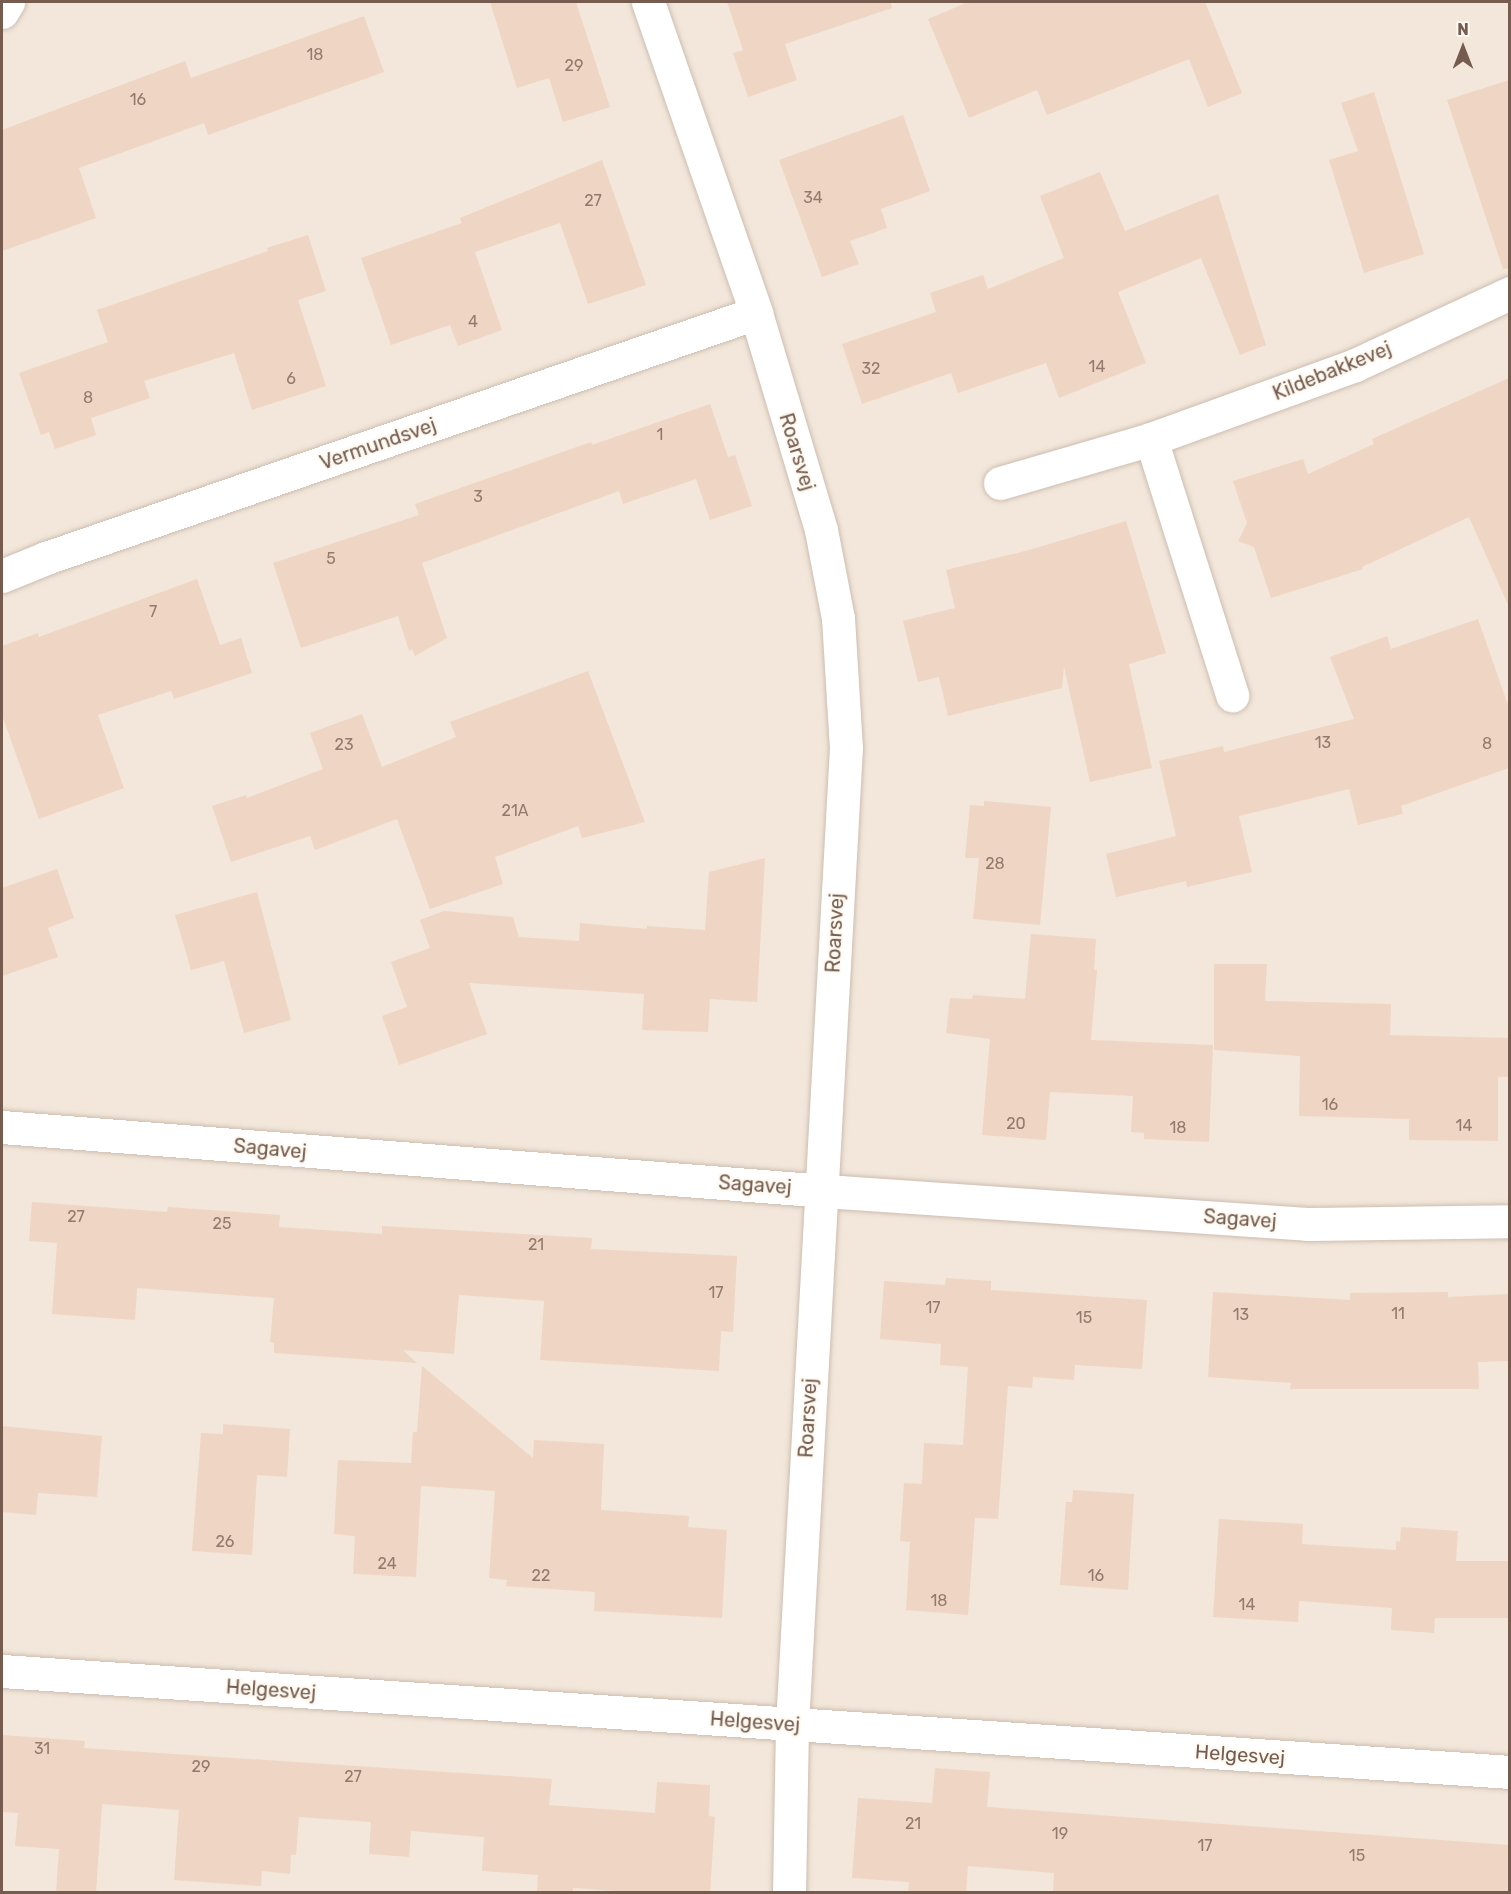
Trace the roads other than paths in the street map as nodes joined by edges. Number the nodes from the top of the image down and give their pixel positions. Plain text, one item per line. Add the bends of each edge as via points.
1 (9, 2) edge
2 (648, 2) edge
3 (2, 12) edge
4 (1509, 292) edge
5 (756, 313) junction
6 (1151, 439) junction
7 (1000, 483) dead end
8 (2, 576) edge
9 (1232, 695) dead end
10 (2, 1127) edge
11 (820, 1190) junction
12 (1509, 1221) edge
13 (2, 1671) edge
14 (792, 1724) junction
15 (1509, 1772) edge
16 (789, 1893) edge

1 - 3 street
2 - 5 street, Roarsvej
4 - 6 street, Kildebakkevej via 1355,365
5 - 8 street, Vermundsvej
5 - 11 street, Roarsvej via 821,530 838,618 846,747
6 - 7 street, Kildebakkevej
6 - 9 street
10 - 11 street, Sagavej
11 - 12 street, Sagavej via 1307,1224
11 - 14 street, Roarsvej
13 - 14 street, Helgesvej
14 - 15 street, Helgesvej
14 - 16 street, Roarsvej

